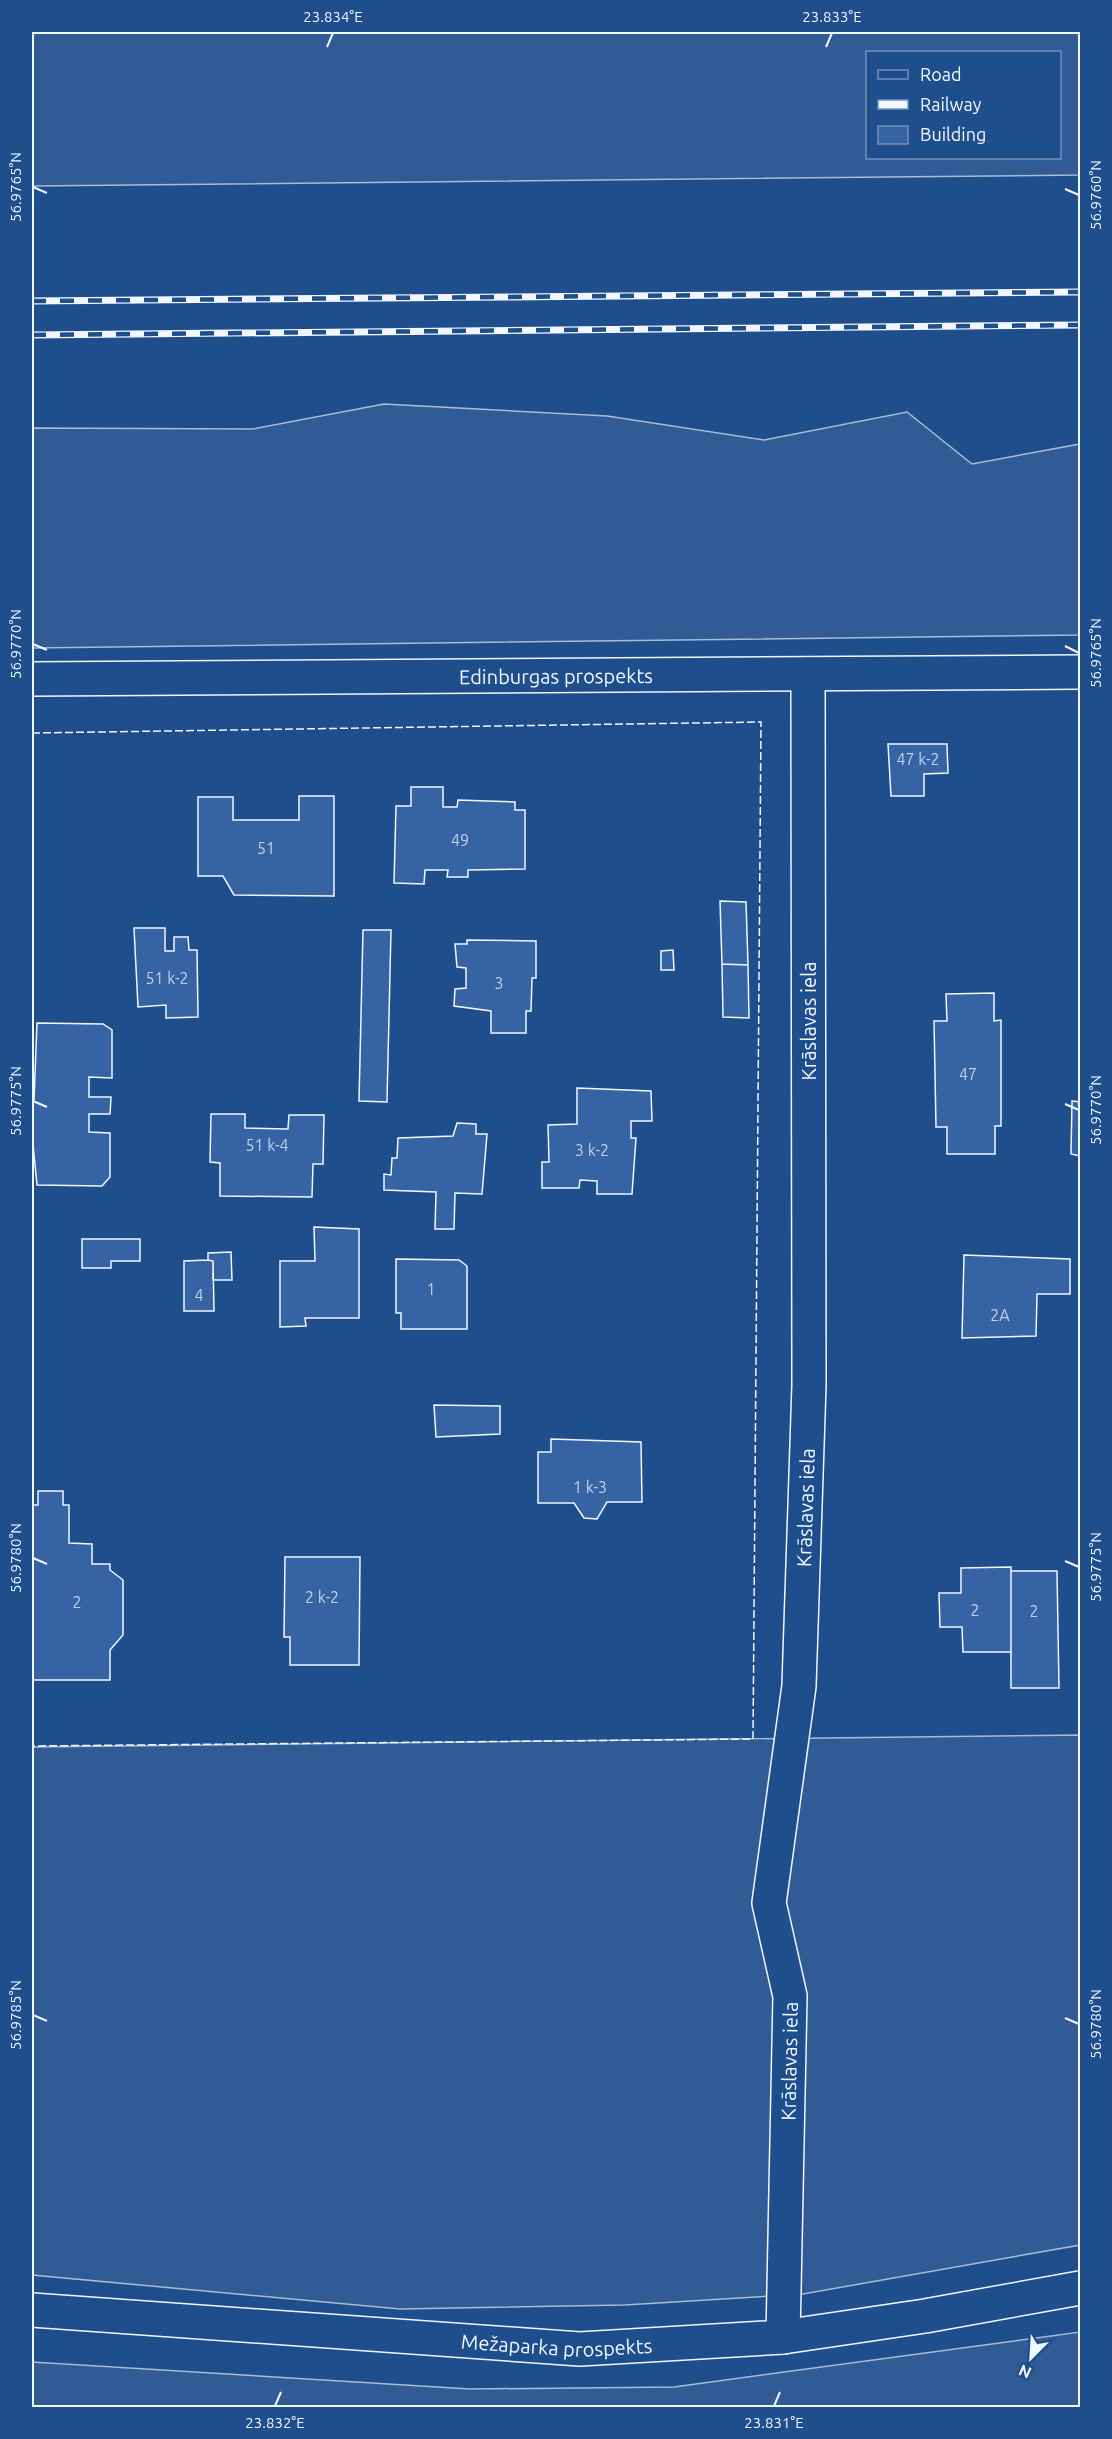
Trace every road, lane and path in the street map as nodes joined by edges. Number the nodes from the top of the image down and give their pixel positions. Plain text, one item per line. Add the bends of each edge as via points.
1 (1080, 672) edge
2 (808, 674) junction
3 (32, 679) edge
4 (1080, 2288) edge
5 (32, 2310) edge
6 (783, 2337) junction

1 - 2 street, Edinburgas prospekts
2 - 3 street, Edinburgas prospekts
2 - 6 street, Krāslavas iela via 809,1385 800,1686 769,1903 790,1996
4 - 6 street, Mežaparka prospekts
5 - 6 street, Mežaparka prospekts via 580,2349

